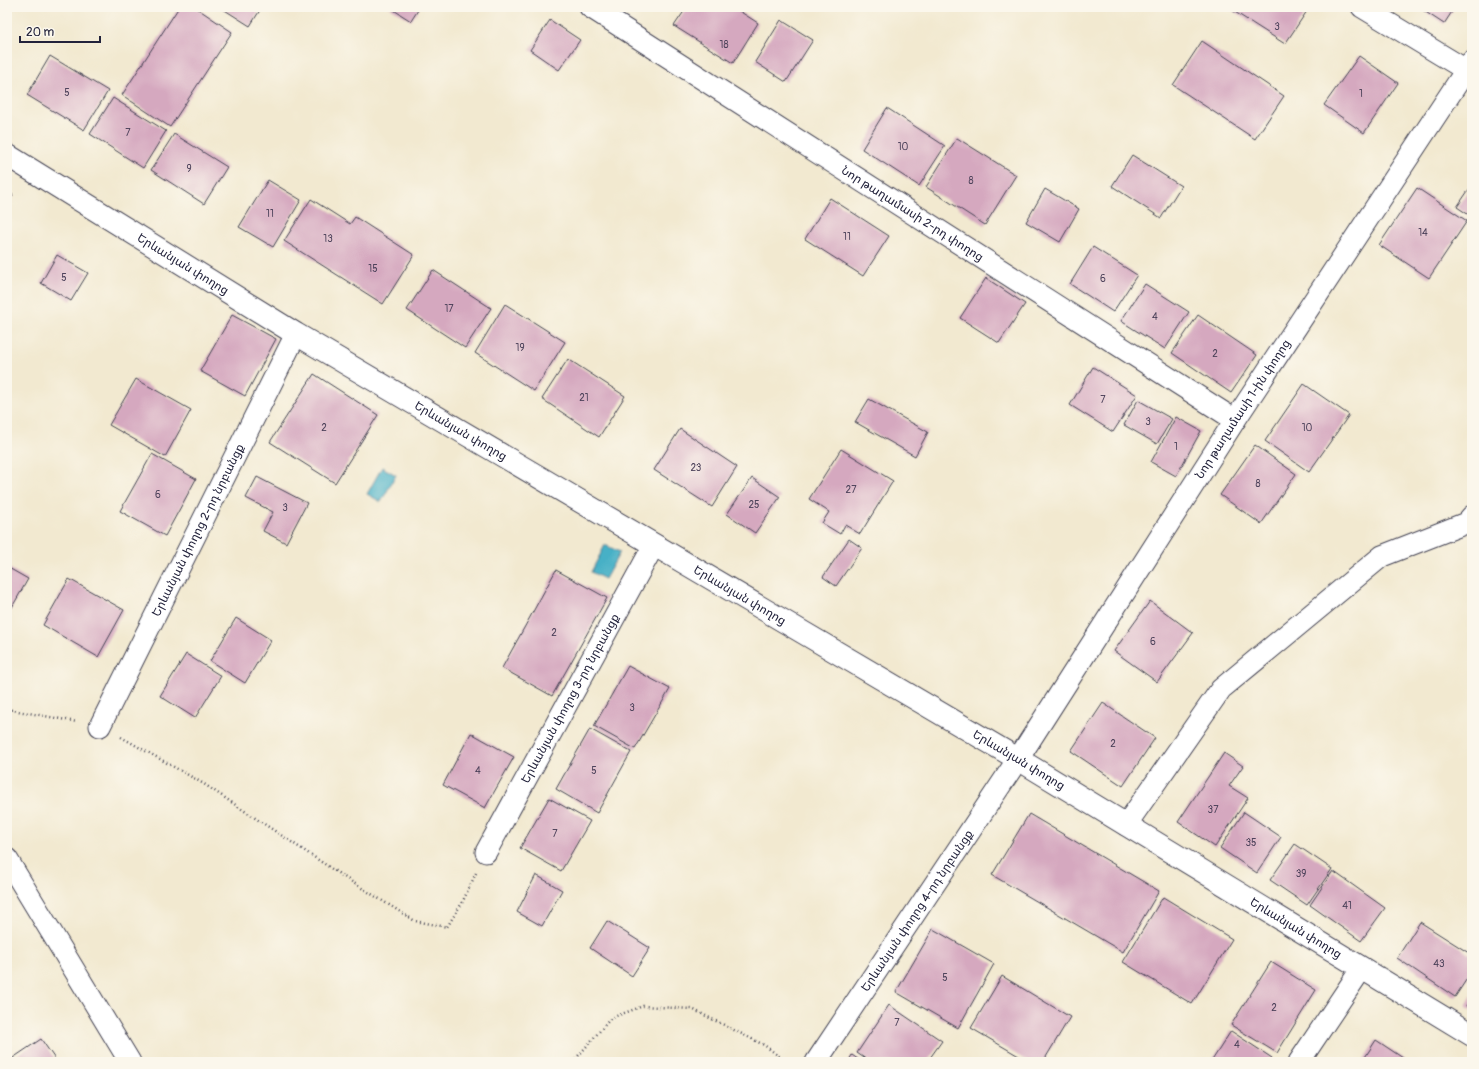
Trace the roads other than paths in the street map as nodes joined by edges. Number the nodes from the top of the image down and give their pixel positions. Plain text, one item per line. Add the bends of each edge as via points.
1 (590, 7) edge
2 (1362, 7) edge
3 (1469, 66) edge
4 (7, 155) edge
5 (296, 334) junction
6 (1235, 420) junction
7 (1472, 516) edge
8 (654, 545) junction
9 (100, 726) road end
10 (1018, 759) junction
11 (1126, 825) junction
12 (486, 852) road end
13 (7, 858) edge
14 (1362, 968) junction
15 (1472, 1035) edge
16 (130, 1062) edge
17 (816, 1062) edge
18 (1300, 1062) edge

1 - 6 street, Նոր թաղամասի 2-րդ փողոց
2 - 3 street
3 - 6 street, Նոր թաղամասի 1-ին փողոց
4 - 5 main road, Երևանյան փողոց
5 - 8 main road, Երևանյան փողոց
5 - 9 street, Երևանյան փողոց 2-րդ նրբանցք
6 - 10 street, Նոր թաղամասի 1-ին փողոց
7 - 11 street via 1466,523 1382,556 1221,689
8 - 10 main road, Երևանյան փողոց
8 - 12 street, Երևանյան փողոց 3-րդ նրբանցք
10 - 11 main road, Երևանյան փողոց
10 - 17 street, Երևանյան փողոց 4-րդ նրբանցք
11 - 14 main road, Երևանյան փողոց
13 - 16 street
14 - 15 main road, Երևանյան փողոց
14 - 18 street

